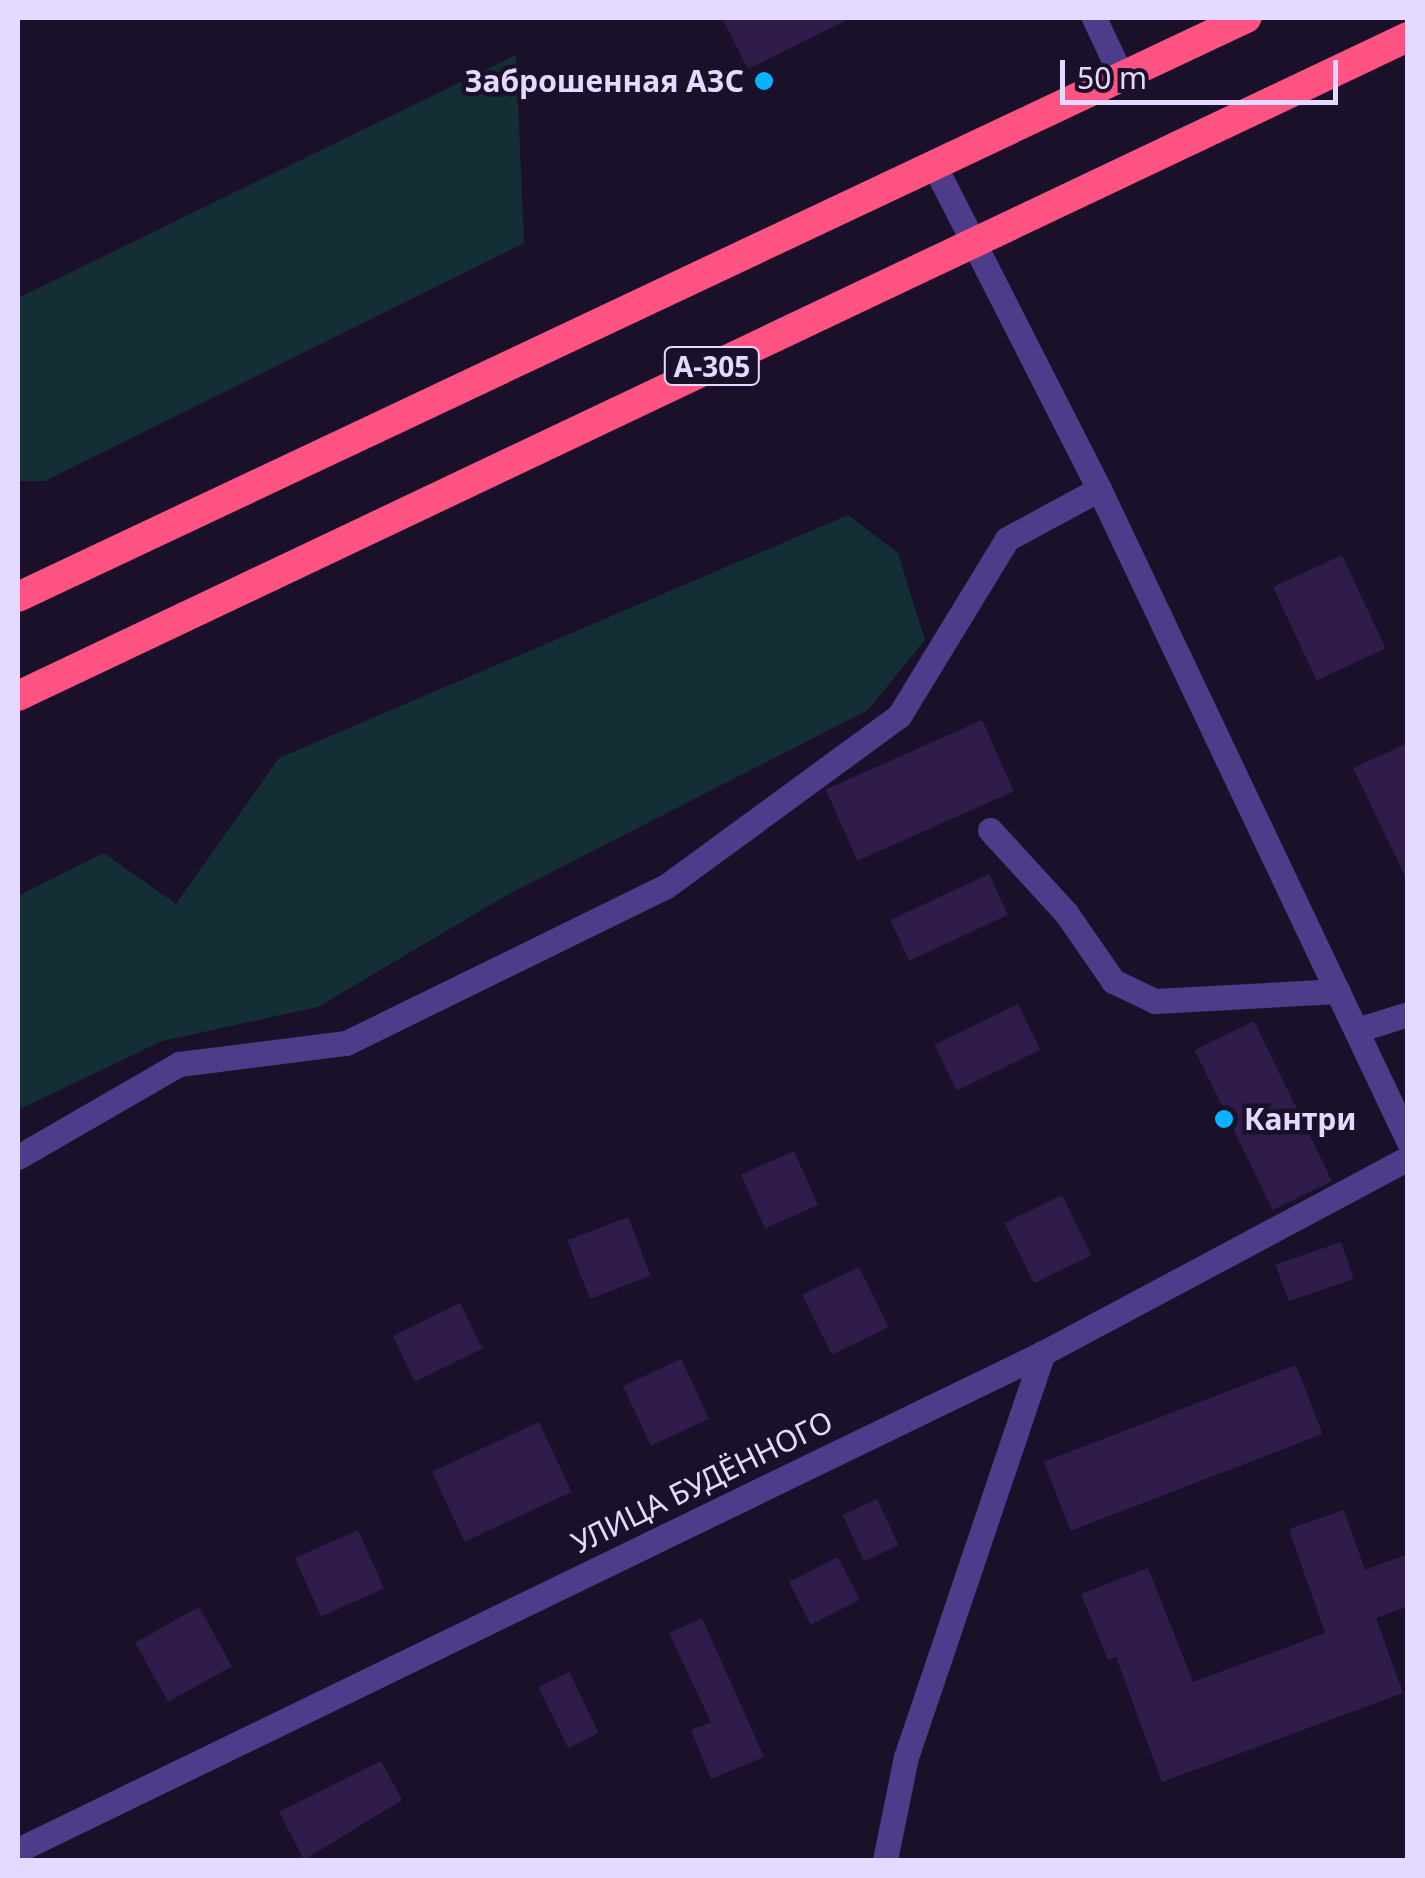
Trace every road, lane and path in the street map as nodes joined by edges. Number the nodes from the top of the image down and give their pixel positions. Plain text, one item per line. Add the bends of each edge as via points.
1 (1094, 18) edge
2 (1246, 18) edge
3 (1408, 36) edge
4 (1121, 75) junction
5 (933, 164) junction
6 (972, 244) junction
7 (1099, 489) junction
8 (18, 597) edge
9 (18, 696) edge
10 (990, 830) dead end
11 (1338, 991) junction
12 (1408, 1014) edge
13 (1357, 1030) junction
14 (1408, 1140) edge
15 (18, 1157) edge
16 (1408, 1158) edge
17 (1043, 1353) junction
18 (18, 1850) edge
19 (885, 1860) edge

1 - 4 street
2 - 4 highway
3 - 6 highway, А-305
4 - 5 highway
5 - 6 street
5 - 8 highway
6 - 7 street
6 - 9 highway, А-305
7 - 11 street
7 - 15 street via 1007,540 899,716 665,887 346,1043 179,1064
10 - 11 street via 1066,913 1112,981 1155,1002
11 - 13 street
12 - 13 street
13 - 14 street
16 - 17 street, УЛИЦА БУДЁННОГО
17 - 18 street, УЛИЦА БУДЁННОГО
17 - 19 street via 906,1757

